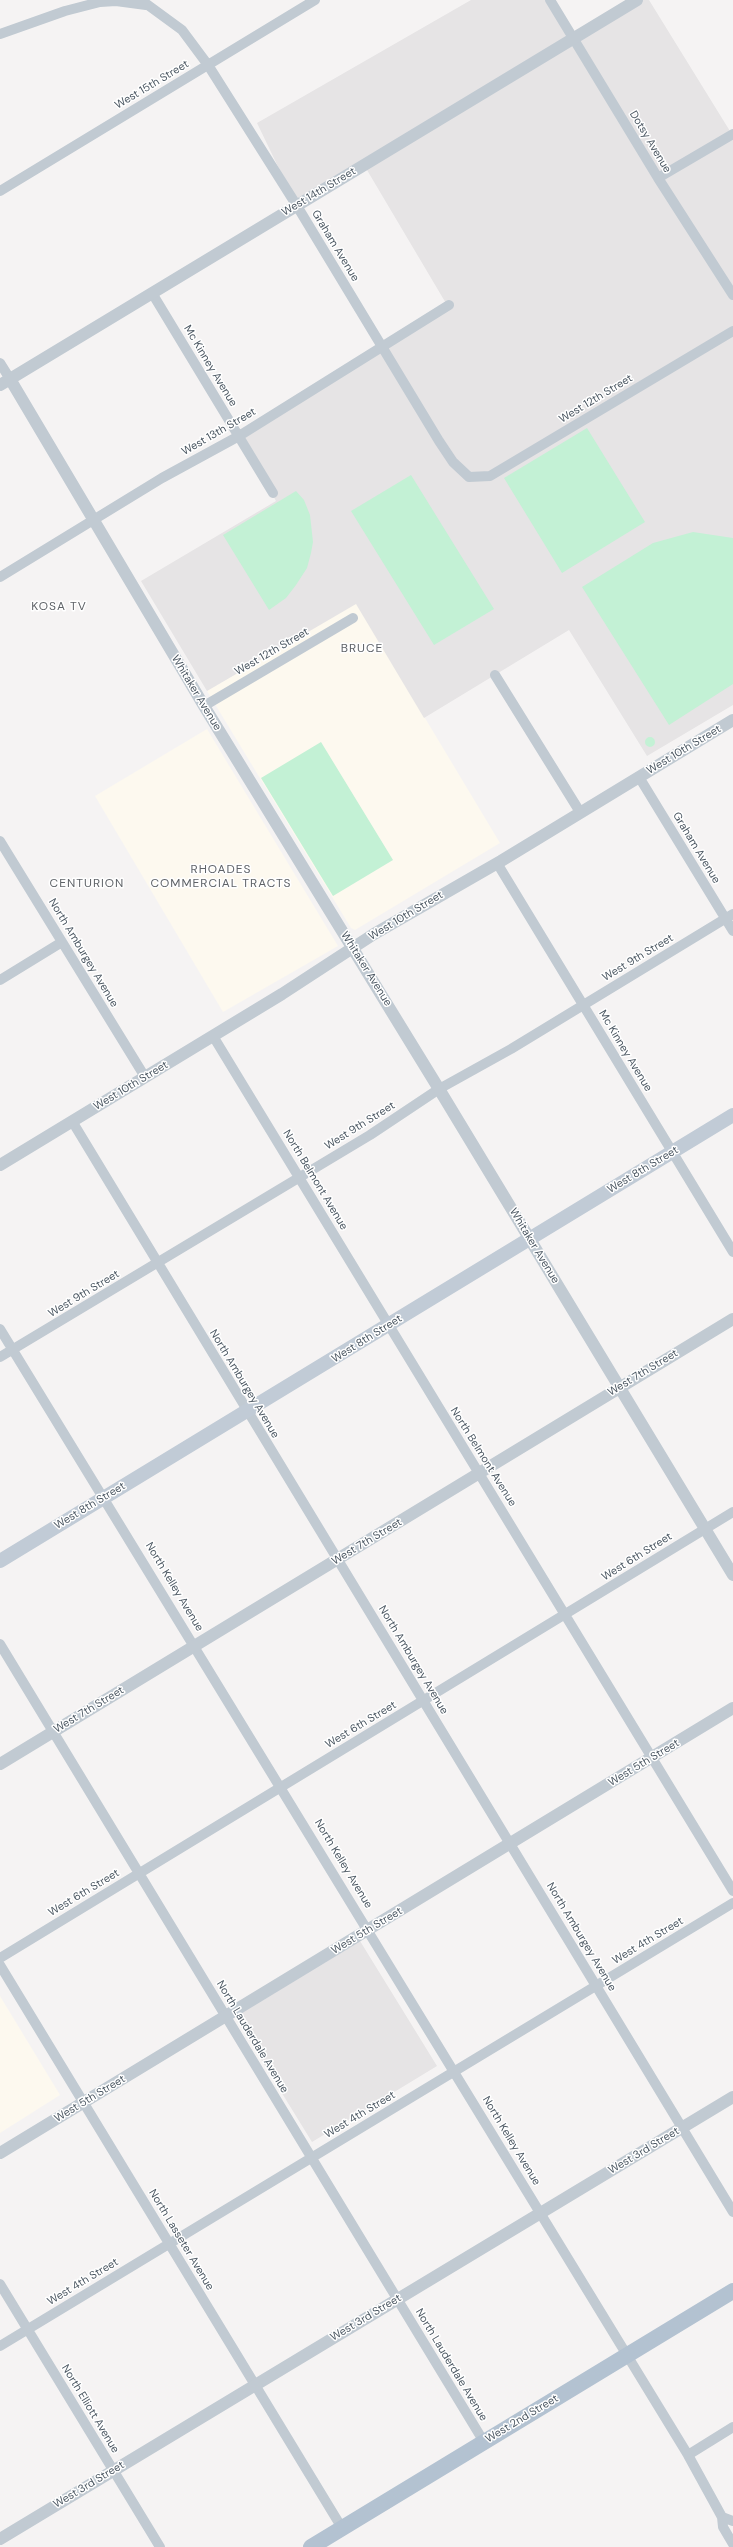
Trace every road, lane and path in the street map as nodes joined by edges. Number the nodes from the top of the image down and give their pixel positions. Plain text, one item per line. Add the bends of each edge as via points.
1 (72, 0) edge
2 (314, 0) edge
3 (550, 0) edge
4 (638, 0) edge
5 (143, 2) edge
6 (65, 11) junction
7 (0, 34) edge
8 (573, 39) junction
9 (208, 65) junction
10 (733, 134) edge
11 (658, 178) junction
12 (0, 191) edge
13 (297, 206) junction
14 (152, 293) junction
15 (733, 295) edge
16 (449, 305) dead end
17 (733, 331) edge
18 (383, 346) junction
19 (0, 363) edge
20 (5, 382) edge
21 (239, 436) junction
22 (469, 477) joint
23 (274, 493) dead end
24 (94, 520) junction
25 (0, 577) edge
26 (353, 618) dead end
27 (495, 675) dead end
28 (204, 706) junction
29 (733, 720) edge
30 (639, 777) junction
31 (580, 812) junction
32 (0, 841) edge
33 (497, 863) junction
34 (729, 917) edge
35 (733, 931) edge
36 (62, 942) junction
37 (352, 948) junction
38 (0, 980) edge
39 (583, 1005) junction
40 (213, 1036) junction
41 (145, 1077) junction
42 (439, 1089) junction
43 (733, 1116) edge
44 (72, 1121) junction
45 (672, 1152) junction
46 (0, 1165) edge
47 (299, 1178) junction
48 (529, 1239) junction
49 (733, 1252) edge
50 (158, 1264) junction
51 (733, 1319) edge
52 (388, 1326) junction
53 (0, 1329) edge
54 (12, 1349) junction
55 (0, 1357) edge
56 (619, 1387) junction
57 (246, 1412) junction
58 (479, 1473) junction
59 (105, 1497) junction
60 (733, 1512) edge
61 (705, 1529) junction
62 (338, 1559) junction
63 (0, 1561) edge
64 (733, 1575) edge
65 (565, 1615) junction
66 (0, 1644) edge
67 (195, 1645) junction
68 (424, 1701) junction
69 (733, 1708) edge
70 (53, 1732) junction
71 (652, 1758) junction
72 (0, 1764) edge
73 (282, 1787) junction
74 (510, 1844) junction
75 (139, 1874) junction
76 (733, 1891) edge
77 (733, 1903) edge
78 (368, 1930) junction
79 (0, 1958) edge
80 (0, 1965) edge
81 (596, 1986) junction
82 (225, 2016) junction
83 (455, 2072) junction
84 (733, 2097) edge
85 (84, 2103) junction
86 (682, 2128) junction
87 (0, 2153) edge
88 (311, 2158) junction
89 (733, 2212) edge
90 (541, 2213) junction
91 (170, 2244) junction
92 (0, 2284) edge
93 (733, 2291) edge
94 (397, 2300) junction
95 (28, 2330) junction
96 (0, 2346) edge
97 (627, 2355) junction
98 (255, 2385) junction
99 (733, 2427) edge
100 (484, 2442) junction
101 (688, 2454) junction
102 (114, 2471) junction
103 (722, 2517) junction
104 (733, 2521) edge
105 (342, 2528) junction
106 (0, 2539) edge
107 (733, 2544) edge
108 (160, 2547) edge
109 (311, 2547) edge

1 - 6 street
2 - 9 street, West 15th Street
3 - 8 street, Dotsy Avenue
4 - 8 street, West 14th Street
5 - 6 street via 100,2
5 - 9 street, Graham Avenue via 182,30
6 - 7 street
8 - 11 street, Dotsy Avenue
8 - 13 street, West 14th Street
9 - 12 street, West 15th Street
9 - 13 street, Graham Avenue
10 - 11 street
11 - 15 street, Dotsy Avenue
13 - 14 street, West 14th Street
13 - 18 street, Graham Avenue
14 - 20 street, West 14th Street
14 - 21 street, Mc Kinney Avenue
16 - 18 street, West 13th Street
17 - 22 street, West 12th Street via 490,476
18 - 21 street, West 13th Street
18 - 22 street, Graham Avenue via 439,441 453,462
19 - 20 street, Whitaker Avenue
20 - 24 street, Whitaker Avenue
21 - 23 street, Mc Kinney Avenue
21 - 24 street, West 13th Street via 162,478
24 - 25 street, West 13th Street
24 - 28 street, Whitaker Avenue
26 - 28 street, West 12th Street
27 - 31 street
28 - 37 street, Whitaker Avenue
29 - 30 street, West 10th Street
30 - 31 street, West 10th Street
30 - 34 street, Graham Avenue
31 - 33 street, West 10th Street
32 - 36 street, North Amburgey Avenue
33 - 37 street, West 10th Street
33 - 39 street, Mc Kinney Avenue
34 - 35 street, Graham Avenue
34 - 39 street, West 9th Street
36 - 38 street
36 - 41 street, North Amburgey Avenue
37 - 40 street, West 10th Street
37 - 42 street, Whitaker Avenue
39 - 42 street, West 9th Street
39 - 45 street, Mc Kinney Avenue
40 - 41 street, West 10th Street
40 - 47 street, North Belmont Avenue
41 - 44 street, West 10th Street
42 - 47 street, West 9th Street
42 - 48 street, Whitaker Avenue
43 - 45 main road, West 8th Street
44 - 46 street, West 10th Street
44 - 50 street, North Amburgey Avenue
45 - 48 main road, West 8th Street
45 - 49 street, Mc Kinney Avenue
47 - 50 street, West 9th Street
47 - 52 street, North Belmont Avenue
48 - 52 main road, West 8th Street
48 - 56 street, Whitaker Avenue
50 - 54 street, West 9th Street
50 - 57 street, North Amburgey Avenue
51 - 56 street, West 7th Street
52 - 57 main road, West 8th Street
52 - 58 street, North Belmont Avenue
53 - 54 street, North Kelley Avenue
54 - 55 street, West 9th Street
54 - 59 street, North Kelley Avenue
56 - 58 street, West 7th Street
56 - 61 street, Whitaker Avenue
57 - 59 main road, West 8th Street
57 - 62 street, North Amburgey Avenue
58 - 62 street, West 7th Street
58 - 65 street, North Belmont Avenue
59 - 63 main road, West 8th Street
59 - 67 street, North Kelley Avenue
60 - 61 street, West 6th Street
61 - 64 street, Whitaker Avenue
61 - 65 street, West 6th Street
62 - 67 street, West 7th Street
62 - 68 street, North Amburgey Avenue
65 - 68 street, West 6th Street
65 - 71 street, North Belmont Avenue
66 - 70 street, North Lauderdale Avenue
67 - 70 street, West 7th Street
67 - 73 street, North Kelley Avenue
68 - 73 street, West 6th Street
68 - 74 street, North Amburgey Avenue
69 - 71 street, West 5th Street
70 - 72 street, West 7th Street
70 - 75 street, North Lauderdale Avenue
71 - 74 street, West 5th Street
71 - 76 street, North Belmont Avenue
73 - 75 street, West 6th Street
73 - 78 street, North Kelley Avenue
74 - 78 street, West 5th Street
74 - 81 street, North Amburgey Avenue
75 - 79 street, West 6th Street
75 - 82 street, North Lauderdale Avenue
77 - 81 street, West 4th Street
78 - 82 street, West 5th Street
78 - 83 street, North Kelley Avenue
80 - 85 street, North Lasseter Avenue
81 - 83 street, West 4th Street
81 - 86 street, North Amburgey Avenue
82 - 85 street, West 5th Street
82 - 88 street, North Lauderdale Avenue
83 - 88 street, West 4th Street
83 - 90 street, North Kelley Avenue
84 - 86 street, West 3rd Street
85 - 87 street, West 5th Street
85 - 91 street, North Lasseter Avenue
86 - 89 street, North Amburgey Avenue
86 - 90 street, West 3rd Street
88 - 91 street, West 4th Street
88 - 94 street, North Lauderdale Avenue
90 - 94 street, West 3rd Street
90 - 97 street, North Kelley Avenue
91 - 95 street, West 4th Street
91 - 98 street, North Lasseter Avenue
92 - 95 street, North Elliott Avenue
93 - 97 main road, West 2nd Street
94 - 98 street, West 3rd Street
94 - 100 street, North Lauderdale Avenue
95 - 96 street, West 4th Street
95 - 102 street, North Elliott Avenue
97 - 100 main road, West 2nd Street
97 - 101 street, North Kelley Avenue
98 - 102 street, West 3rd Street
98 - 105 street, North Lasseter Avenue
99 - 101 street
100 - 105 main road, West 2nd Street
101 - 103 street, North Kelley Avenue
102 - 106 street, West 3rd Street
102 - 108 street, North Elliott Avenue
103 - 104 street
103 - 107 street, North Kelley Avenue via 723,2527
105 - 109 main road, West 2nd Street

